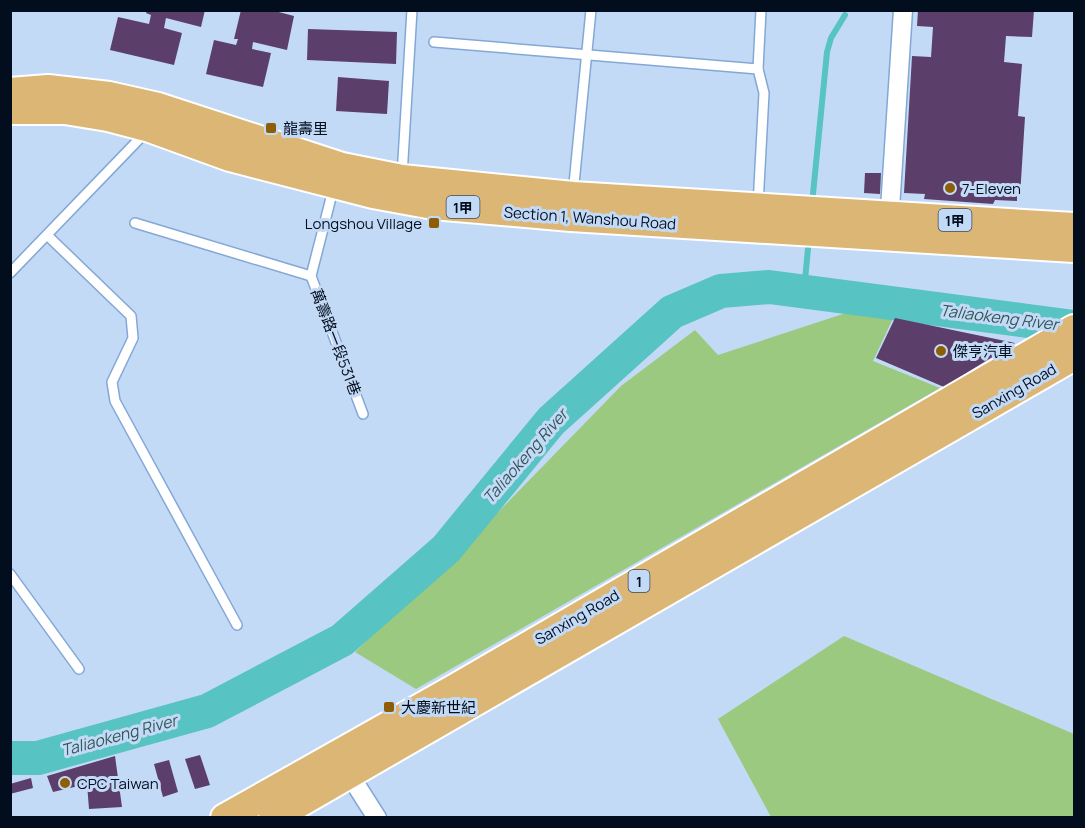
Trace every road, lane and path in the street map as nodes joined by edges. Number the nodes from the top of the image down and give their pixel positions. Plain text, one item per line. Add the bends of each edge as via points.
1 (412, 10) edge
2 (591, 10) edge
3 (761, 10) edge
4 (903, 10) edge
5 (434, 42) dead end
6 (586, 55) junction
7 (758, 69) junction
8 (10, 92) edge
9 (10, 110) edge
10 (154, 118) junction
11 (338, 175) junction
12 (401, 189) junction
13 (572, 206) junction
14 (757, 218) junction
15 (135, 223) dead end
16 (889, 226) junction
17 (1074, 227) edge
18 (48, 236) junction
19 (1074, 248) edge
20 (10, 273) edge
21 (311, 276) junction
22 (1067, 346) edge
23 (363, 414) dead end
24 (10, 574) edge
25 (237, 625) dead end
26 (79, 669) dead end
27 (343, 765) junction
28 (225, 818) edge
29 (273, 818) edge
30 (377, 818) edge

1 - 12 lane
2 - 6 lane
3 - 7 lane
4 - 16 street
5 - 6 lane
6 - 7 lane
6 - 13 lane
7 - 14 lane via 764,93
8 - 10 main road, Section 1, Wanshou Road / 1甲 via 48,89 109,96
9 - 10 main road, Section 1, Wanshou Road / 1甲 via 65,110
10 - 11 main road, Section 1, Wanshou Road / 1甲 via 230,157
10 - 18 lane
11 - 12 main road, Section 1, Wanshou Road / 1甲
11 - 21 lane, 萬壽路一段531巷
12 - 13 main road, Section 1, Wanshou Road / 1甲 via 433,205
13 - 14 main road, Section 1, Wanshou Road / 1甲
14 - 16 main road, Section 1, Wanshou Road / 1甲
15 - 21 lane
16 - 17 main road, Section 1, Wanshou Road / 1甲
16 - 19 main road, Section 1, Wanshou Road / 1甲
18 - 20 lane
18 - 25 lane via 131,316 133,338 112,382 115,401
21 - 23 lane, 萬壽路一段531巷
22 - 27 main road, Sanxing Road / 1
24 - 26 lane
27 - 28 main road, Sanxing Road / 1
27 - 29 main road, Sanxing Road / 1
27 - 30 street

